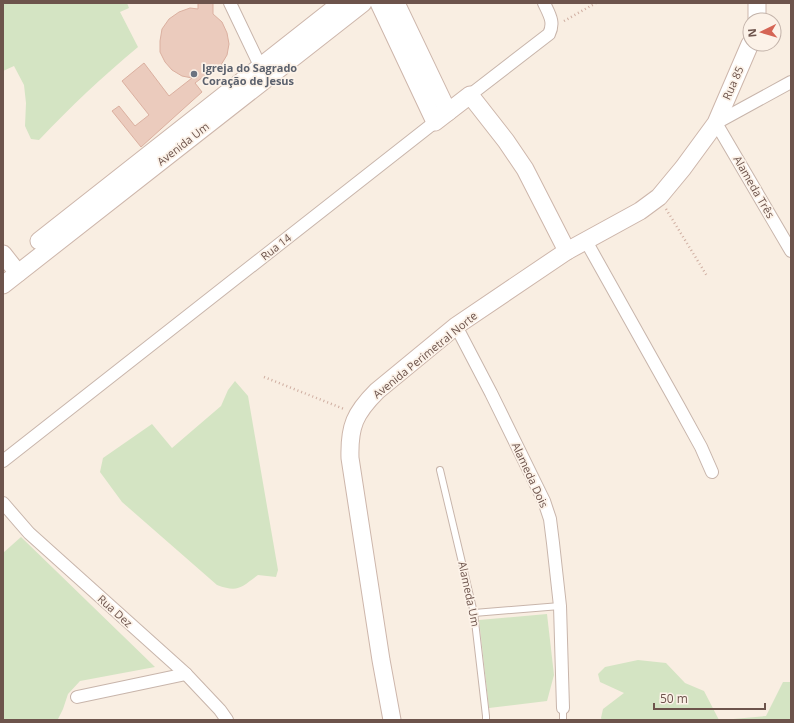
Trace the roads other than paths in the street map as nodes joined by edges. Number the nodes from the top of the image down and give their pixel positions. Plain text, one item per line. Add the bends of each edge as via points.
1 (230, 3) edge
2 (341, 3) edge
3 (363, 3) edge
4 (379, 3) edge
5 (396, 3) edge
6 (544, 3) edge
7 (747, 52) edge
8 (263, 73) junction
9 (791, 82) edge
10 (470, 95) junction
11 (442, 117) junction
12 (716, 123) junction
13 (586, 241) junction
14 (567, 251) junction
15 (791, 251) edge
16 (9, 265) edge
17 (3, 285) edge
18 (456, 326) junction
19 (3, 461) edge
20 (440, 470) dead end
21 (712, 472) dead end
22 (3, 503) edge
23 (560, 606) junction
24 (474, 613) junction
25 (186, 674) junction
26 (77, 697) dead end
27 (563, 714) edge
28 (227, 720) edge
29 (392, 720) edge
30 (486, 720) edge

1 - 8 street
2 - 8 street, Avenida Um
3 - 8 street, Avenida Um
4 - 11 street
5 - 11 street
6 - 10 street, Rua 14 via 551,18 550,31
7 - 12 street, Rua 85
8 - 16 street, Avenida Um
9 - 12 street
10 - 11 street, Rua 14
10 - 14 street via 506,140
11 - 19 street, Rua 14
12 - 13 street, Avenida Perimetral Norte via 659,197 640,211
12 - 15 street, Alameda Três
13 - 14 street, Avenida Perimetral Norte
13 - 21 street via 679,407
14 - 18 street, Avenida Perimetral Norte
16 - 17 street, Avenida Um
18 - 23 street, Alameda Dois via 544,501 550,519
18 - 29 street, Avenida Perimetral Norte via 366,403 352,429 349,443
20 - 24 lane, Alameda Um
22 - 25 street, Rua Dez via 29,533
23 - 24 lane
23 - 27 street, Alameda Dois
24 - 30 lane, Alameda Um
25 - 26 street
25 - 28 street, Rua Dez

